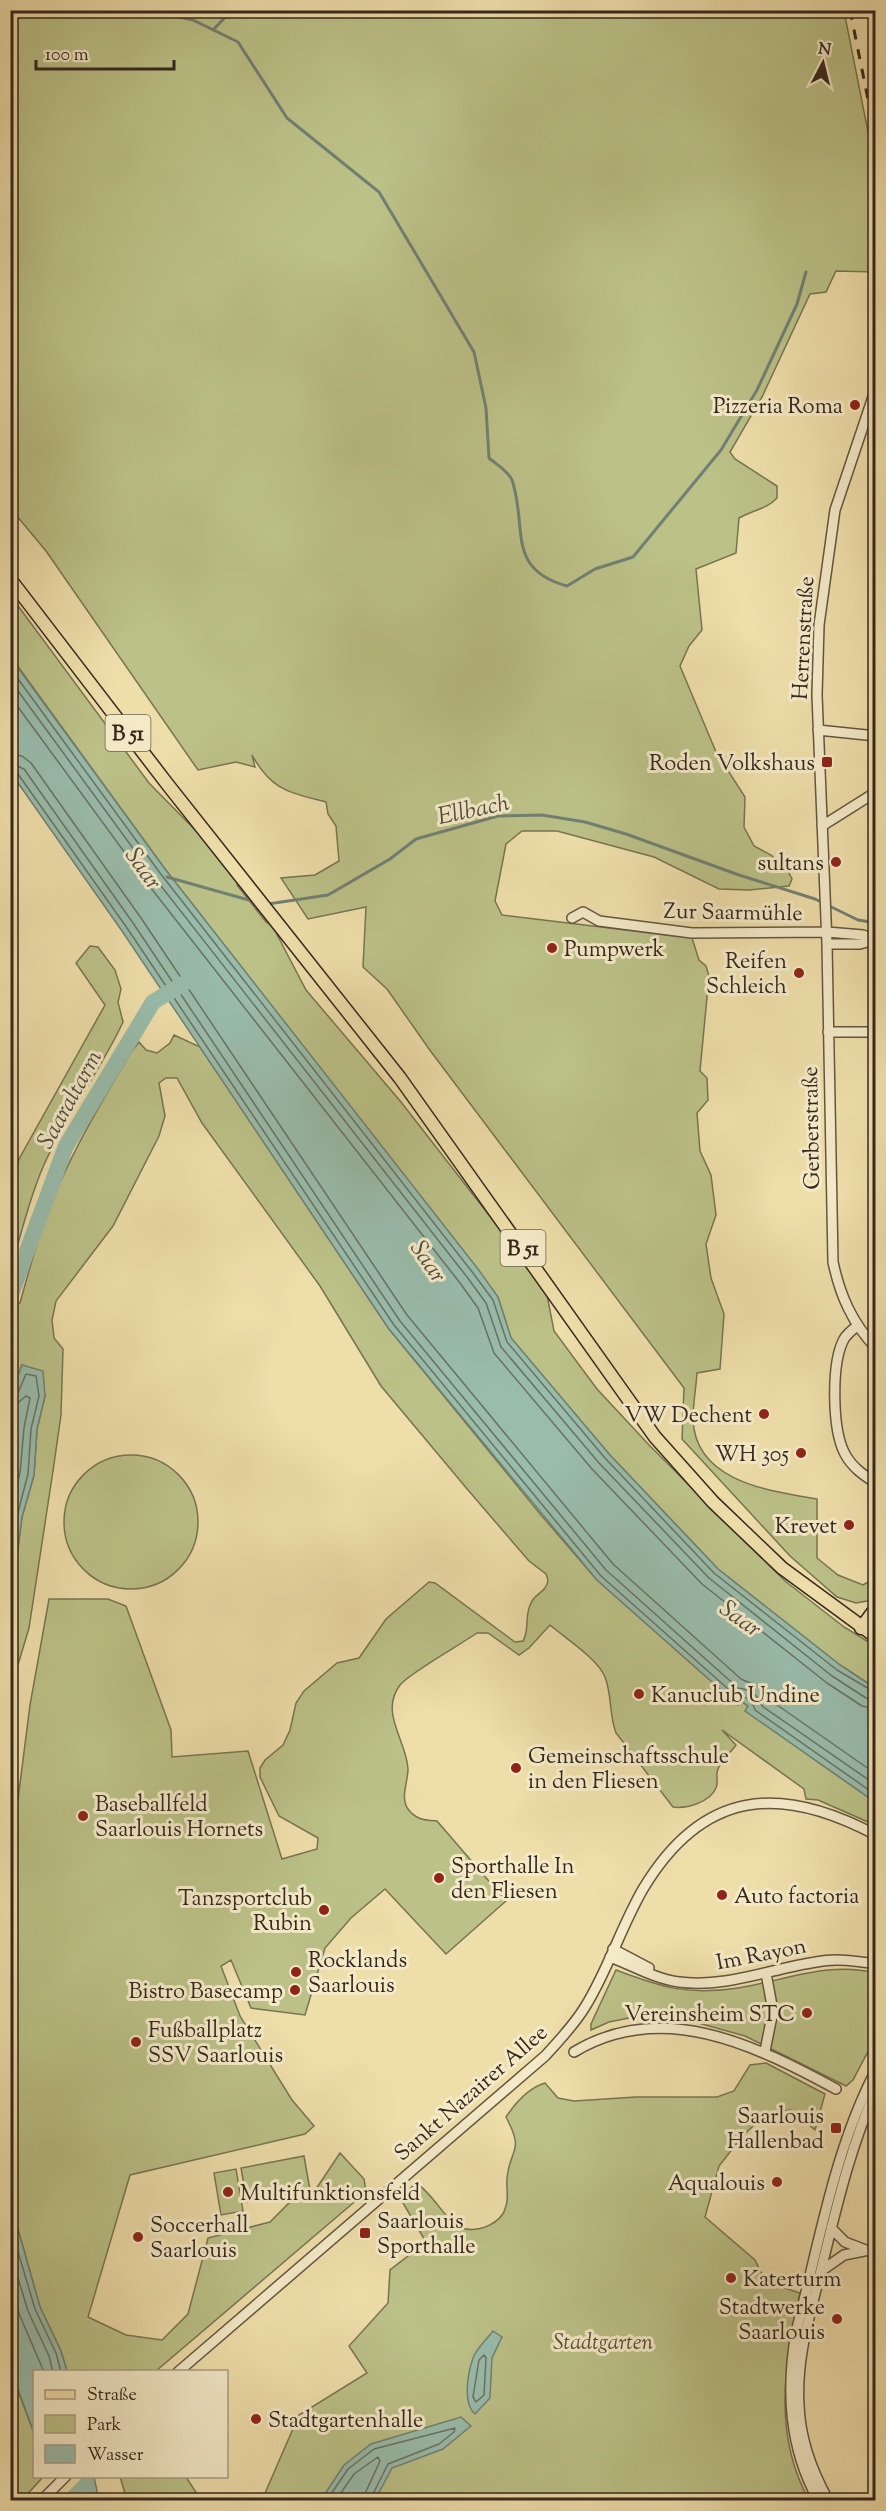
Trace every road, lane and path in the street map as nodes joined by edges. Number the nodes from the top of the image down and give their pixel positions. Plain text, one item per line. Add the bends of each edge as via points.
1 (876, 388) edge
2 (10, 579) edge
3 (818, 730) junction
4 (876, 736) edge
5 (876, 792) edge
6 (822, 826) junction
7 (825, 896) joint
8 (572, 918) dead end
9 (827, 932) junction
10 (875, 940) edge
11 (827, 944) junction
12 (828, 1032) junction
13 (876, 1032) edge
14 (856, 1326) junction
15 (876, 1348) edge
16 (876, 1483) edge
17 (876, 1608) edge
18 (861, 1628) junction
19 (875, 1635) edge
20 (876, 1835) edge
21 (612, 1953) junction
22 (876, 1964) edge
23 (632, 1966) junction
24 (605, 1968) junction
25 (655, 1974) junction
26 (765, 1974) junction
27 (765, 2051) junction
28 (574, 2052) dead end
29 (876, 2070) edge
30 (836, 2089) dead end
31 (876, 2090) edge
32 (831, 2228) junction
33 (864, 2251) junction
34 (876, 2254) edge
35 (821, 2271) junction
36 (180, 2370) edge
37 (64, 2478) edge
38 (42, 2500) edge
39 (818, 2500) edge
40 (828, 2500) edge

1 - 3 street, Herrenstraße via 838,496 830,532 819,625
2 - 18 main road, B 51 via 400,1078 661,1444 773,1560
3 - 4 street
3 - 6 street, Herrenstraße
5 - 6 street
6 - 7 street, Herrenstraße
7 - 9 street, Gerberstraße
8 - 9 street, Zur Saarmühle via 584,912 599,921 692,933
9 - 10 street
9 - 11 street, Gerberstraße
10 - 11 street
11 - 12 street, Gerberstraße
12 - 13 street
12 - 14 street, Gerberstraße via 833,1262 838,1286
14 - 15 street, Gerberstraße
14 - 16 street via 839,1350 837,1425 844,1453 852,1465
17 - 18 main road
18 - 19 main road, B 51
20 - 21 street, Sankt Nazairer Allee via 831,1813 792,1803 731,1809 691,1831 662,1861 643,1889
21 - 23 street, Im Rayon
21 - 24 street, Sankt Nazairer Allee
21 - 25 street, Im Rayon via 648,1967
22 - 26 street, Im Rayon via 834,1960
23 - 24 street, Im Rayon
23 - 25 street, Im Rayon
24 - 36 street, Sankt Nazairer Allee via 585,2008 544,2056
25 - 26 street, Im Rayon via 678,1982 708,1983
26 - 27 street via 773,2011
27 - 28 street via 715,2036 650,2028 613,2033
27 - 30 street
29 - 39 street via 850,2127 796,2332 790,2407 799,2457
31 - 32 street via 857,2137
32 - 33 street via 845,2242
32 - 35 street
33 - 34 street
33 - 35 street via 844,2255
35 - 40 street via 804,2334 799,2406 809,2458
37 - 38 street

